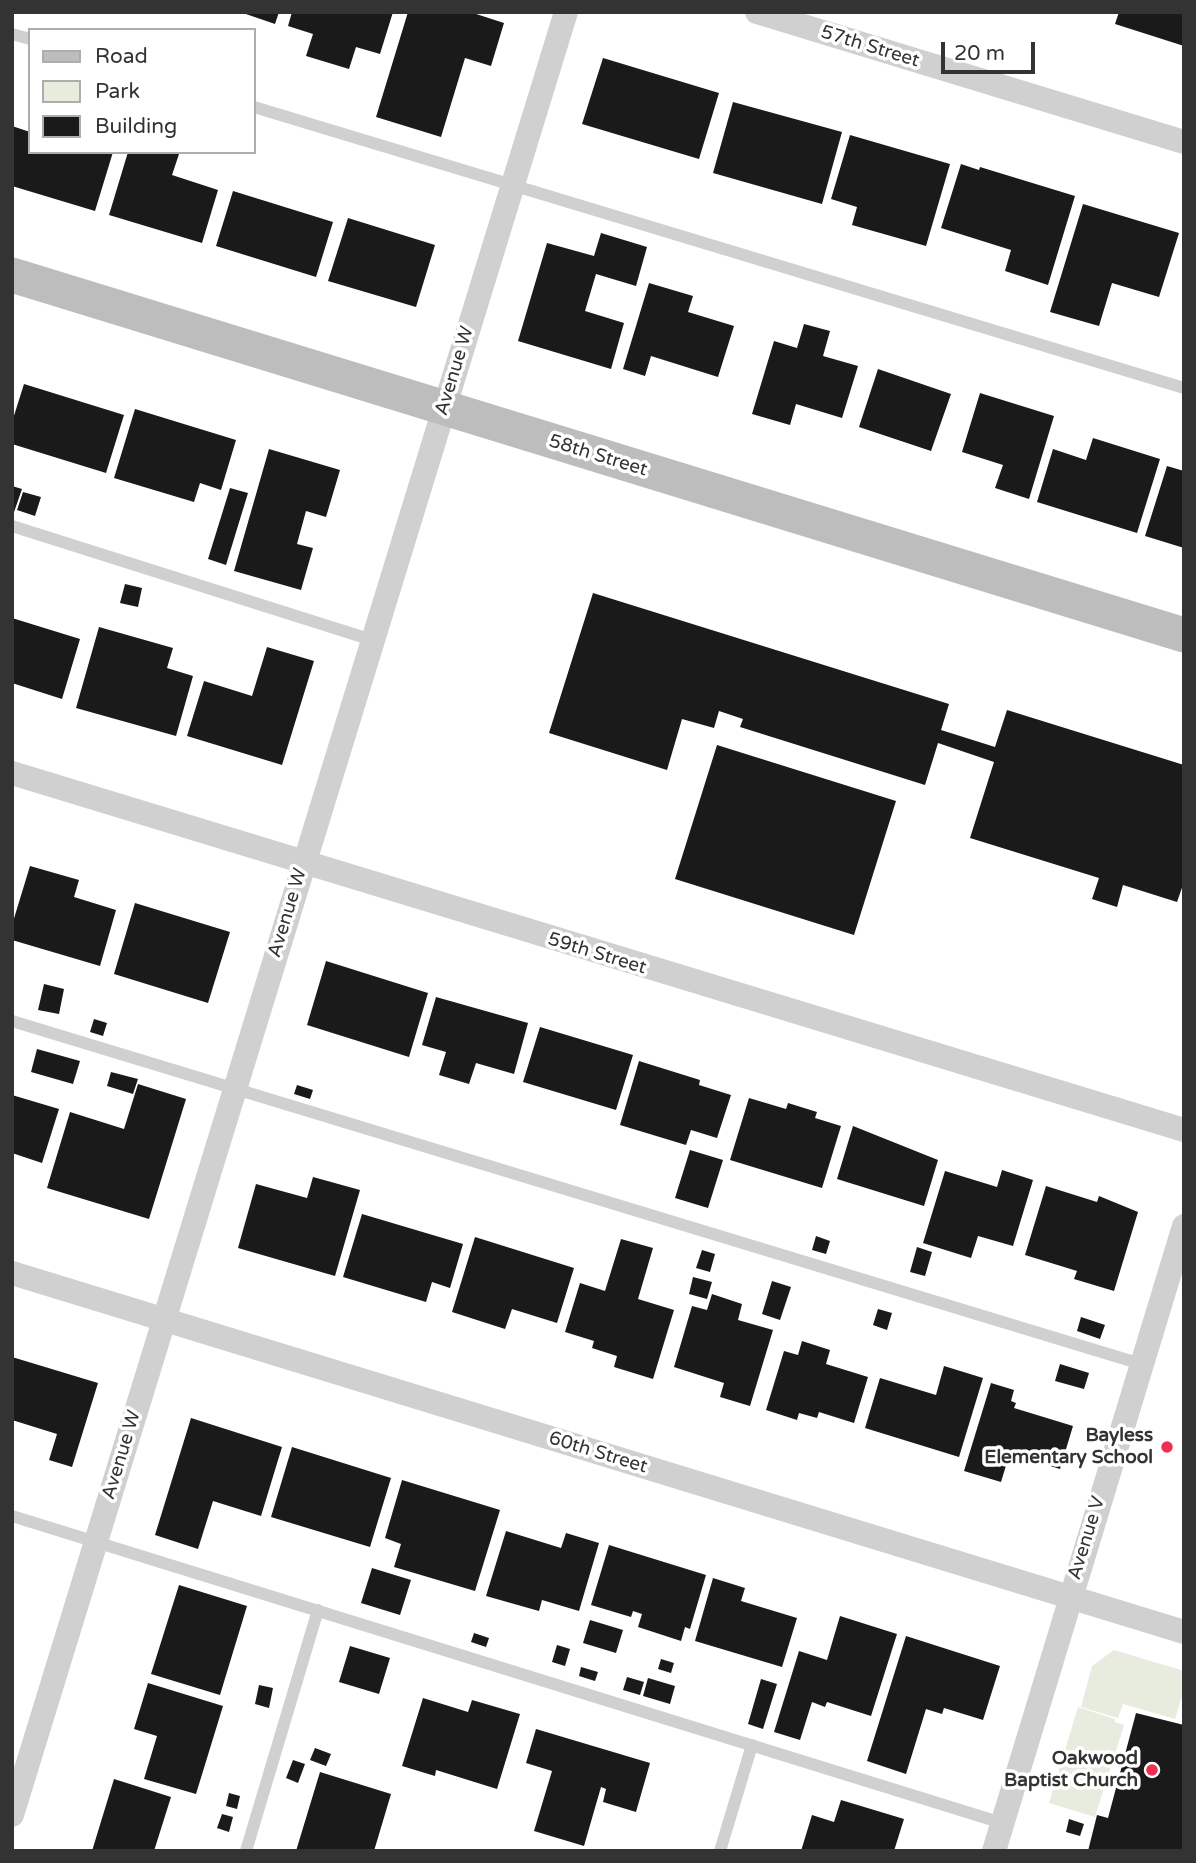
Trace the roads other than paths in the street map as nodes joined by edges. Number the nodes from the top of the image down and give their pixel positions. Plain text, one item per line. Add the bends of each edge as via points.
1 (566, 12) edge
2 (757, 12) edge
3 (256, 108) edge
4 (1184, 142) edge
5 (512, 185) junction
6 (12, 275) edge
7 (1184, 388) edge
8 (443, 409) junction
9 (12, 526) edge
10 (1184, 635) edge
11 (372, 640) junction
12 (12, 774) edge
13 (304, 863) junction
14 (12, 1021) edge
15 (234, 1090) junction
16 (1184, 1130) edge
17 (1184, 1226) edge
18 (12, 1273) edge
19 (164, 1320) junction
20 (1141, 1364) junction
21 (12, 1516) edge
22 (96, 1541) junction
23 (1069, 1597) junction
24 (318, 1610) junction
25 (1184, 1632) edge
26 (752, 1745) junction
27 (20, 1760) edge
28 (12, 1815) edge
29 (1002, 1823) junction
30 (246, 1851) edge
31 (720, 1851) edge
32 (994, 1851) edge

1 - 5 street, Avenue W
2 - 4 street, 57th Street
3 - 5 lane
5 - 7 lane
5 - 8 street, Avenue W
6 - 8 street, 58th Street
8 - 10 street, 58th Street
8 - 11 street, Avenue W
9 - 11 lane
11 - 13 street, Avenue W
12 - 13 street, 59th Street
13 - 15 street, Avenue W
13 - 16 street, 59th Street
14 - 15 lane
15 - 19 street, Avenue W
15 - 20 lane
17 - 20 street, Avenue V
18 - 19 street, 60th Street
19 - 22 street, Avenue W
19 - 23 street, 60th Street
20 - 23 street, Avenue V
21 - 22 lane
22 - 24 lane
22 - 27 street, Avenue W
23 - 25 street, 60th Street
23 - 29 street, Avenue V
24 - 26 lane
24 - 30 lane
26 - 29 lane
26 - 31 lane
27 - 28 street, Avenue W
29 - 32 street, Avenue V

